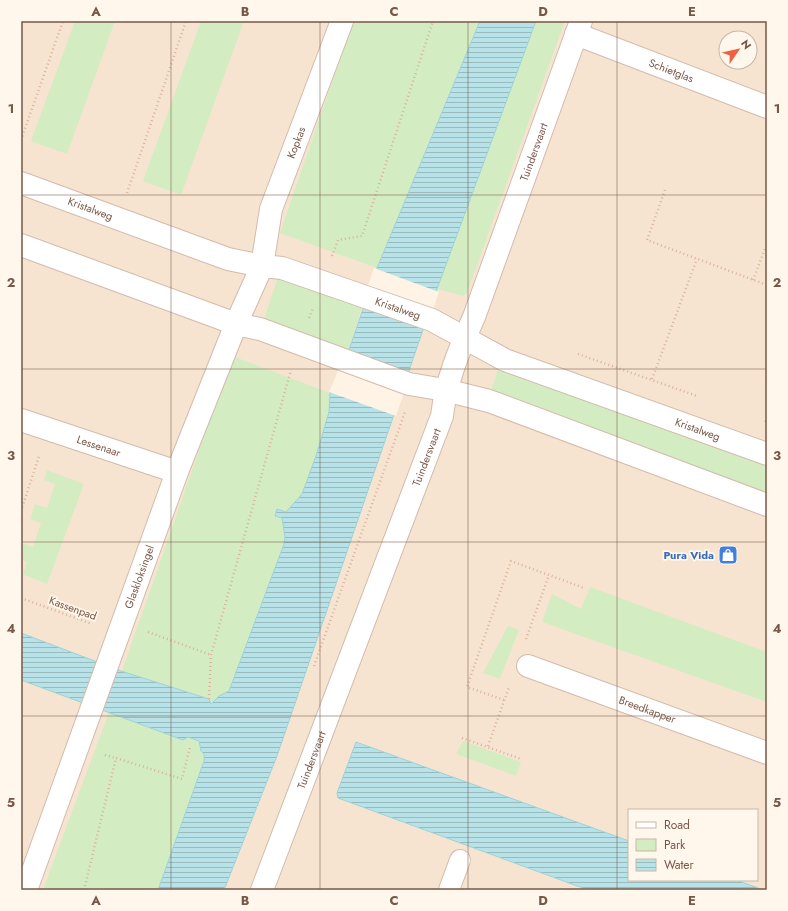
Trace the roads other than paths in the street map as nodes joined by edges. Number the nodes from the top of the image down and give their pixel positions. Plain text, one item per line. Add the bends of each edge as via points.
1 (342, 21) edge
2 (578, 28) edge
3 (767, 107) edge
4 (21, 183) edge
5 (21, 245) edge
6 (272, 267) junction
7 (236, 324) junction
8 (464, 337) junction
9 (445, 390) junction
10 (21, 420) edge
11 (767, 454) edge
12 (177, 472) junction
13 (767, 504) edge
14 (528, 666) dead end
15 (767, 753) edge
16 (460, 860) dead end
17 (26, 890) edge
18 (262, 890) edge
19 (449, 890) edge

1 - 6 street, Kopkas via 271,209
2 - 3 street, Schietglas
2 - 8 street, Tuindersvaart via 474,317
4 - 6 street, Kristalweg via 228,259
5 - 7 street
6 - 7 street, Glaskloksingel
6 - 8 street, Kristalweg via 432,320
7 - 9 street via 260,329 412,384
7 - 12 street, Glaskloksingel
8 - 9 street, Tuindersvaart
8 - 11 street, Kristalweg via 505,360
9 - 13 street via 489,402
9 - 18 street, Tuindersvaart via 442,416
10 - 12 street, Lessenaar
12 - 17 street, Glaskloksingel
14 - 15 street, Breedkapper
16 - 19 lane

